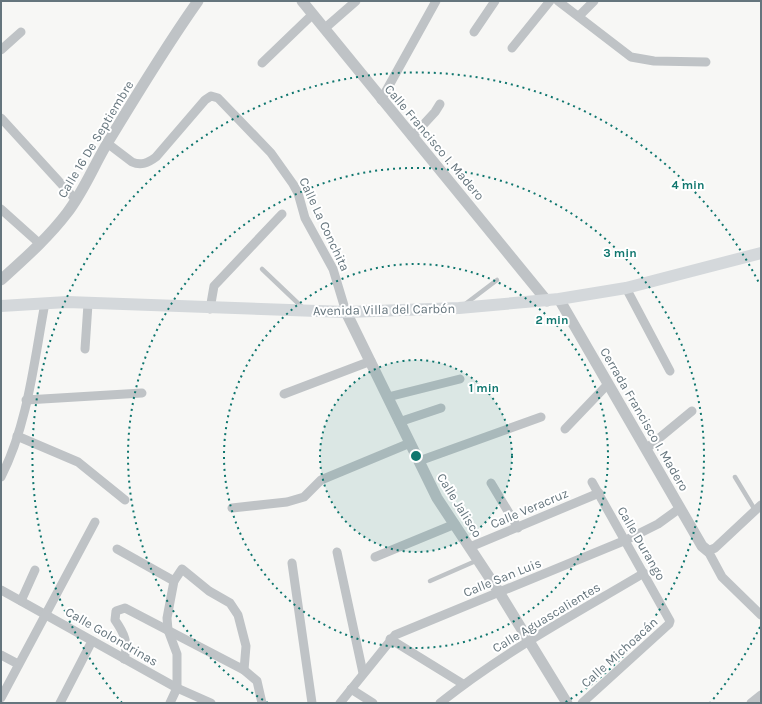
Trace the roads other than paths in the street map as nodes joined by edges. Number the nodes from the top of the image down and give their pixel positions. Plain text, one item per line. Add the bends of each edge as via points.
1 (198, 1) edge
2 (302, 1) edge
3 (356, 1) edge
4 (436, 1) edge
5 (495, 1) edge
6 (550, 1) edge
7 (558, 1) edge
8 (594, 1) edge
9 (313, 14) junction
10 (579, 16) junction
11 (324, 29) junction
12 (22, 32) dead end
13 (474, 32) dead end
14 (512, 48) dead end
15 (1, 50) edge
16 (706, 62) dead end
17 (262, 63) dead end
18 (381, 100) junction
19 (440, 104) dead end
20 (1, 118) edge
21 (412, 137) junction
22 (107, 143) junction
23 (76, 200) junction
24 (1, 209) edge
25 (282, 214) dead end
26 (40, 244) junction
27 (761, 253) edge
28 (262, 269) dead end
29 (1, 280) edge
30 (497, 280) dead end
31 (626, 288) junction
32 (553, 300) junction
33 (2, 303) edge
34 (45, 303) junction
35 (88, 304) junction
36 (459, 308) junction
37 (210, 309) junction
38 (305, 310) junction
39 (346, 312) junction
40 (85, 349) dead end
41 (370, 361) junction
42 (670, 371) dead end
43 (460, 379) dead end
44 (608, 384) junction
45 (142, 393) dead end
46 (284, 394) dead end
47 (388, 397) junction
48 (26, 400) junction
49 (441, 408) dead end
50 (692, 411) dead end
51 (541, 418) dead end
52 (399, 422) junction
53 (565, 429) dead end
54 (17, 436) junction
55 (410, 443) junction
56 (646, 449) junction
57 (418, 461) junction
58 (735, 477) dead end
59 (1, 478) edge
60 (592, 482) dead end
61 (491, 483) dead end
62 (599, 493) junction
63 (125, 500) dead end
64 (232, 508) dead end
65 (680, 508) junction
66 (758, 508) edge
67 (95, 522) dead end
68 (455, 524) junction
69 (518, 528) junction
70 (626, 540) junction
71 (470, 547) junction
72 (117, 549) dead end
73 (708, 551) junction
74 (337, 552) dead end
75 (374, 557) dead end
76 (478, 560) junction
77 (292, 563) dead end
78 (35, 570) dead end
79 (644, 573) junction
80 (174, 581) junction
81 (430, 581) dead end
82 (1, 590) edge
83 (499, 592) junction
84 (21, 601) junction
85 (46, 613) junction
86 (761, 615) edge
87 (669, 618) joint
88 (168, 630) junction
89 (390, 639) junction
90 (92, 641) junction
91 (529, 641) junction
92 (1, 655) edge
93 (124, 659) junction
94 (18, 664) junction
95 (244, 670) junction
96 (363, 673) junction
97 (463, 684) junction
98 (177, 688) junction
99 (351, 689) junction
100 (761, 695) edge
101 (1, 698) edge
102 (586, 702) edge
103 (60, 703) edge
104 (170, 703) edge
105 (211, 703) edge
106 (262, 703) edge
107 (312, 703) edge
108 (340, 703) edge
109 (373, 703) edge
110 (440, 703) edge
111 (567, 703) edge
112 (751, 703) edge

1 - 22 street, Calle 16 De Septiembre
2 - 9 street, Calle Francisco I. Madero
3 - 11 street
4 - 18 street
5 - 13 street
6 - 14 street
7 - 10 street
8 - 10 street
9 - 11 street, Calle Francisco I. Madero
9 - 17 street
10 - 16 street via 631,57 654,61
11 - 18 street, Calle Francisco I. Madero
12 - 15 street
18 - 21 street, Calle Francisco I. Madero
19 - 21 street
20 - 23 street
21 - 32 street, Calle Francisco I. Madero
22 - 23 street, Calle 16 De Septiembre
22 - 39 street, Calle La Conchita via 132,162 147,163 156,158 205,100 214,96 218,98 283,167 298,193 305,218 333,269
23 - 26 street, Calle 16 De Septiembre
24 - 26 street
25 - 37 street via 214,286
26 - 29 street, Calle 16 De Septiembre
27 - 31 main road, Avenida Villa del Carbón
28 - 38 lane
30 - 36 lane
31 - 32 main road, Avenida Villa del Carbón
31 - 42 street
32 - 36 main road, Avenida Villa del Carbón
32 - 44 street, Cerrada Francisco I. Madero
33 - 34 main road, Avenida Villa del Carbón
34 - 35 main road, Avenida Villa del Carbón
34 - 48 street
35 - 37 main road, Avenida Villa del Carbón
35 - 40 street
36 - 39 main road, Avenida Villa del Carbón
37 - 38 main road, Avenida Villa del Carbón
38 - 39 main road, Avenida Villa del Carbón
39 - 41 street, Calle Jalisco
41 - 46 street
41 - 47 street, Calle Jalisco
43 - 47 street
44 - 53 street
44 - 56 street, Cerrada Francisco I. Madero
45 - 48 street
47 - 52 street, Calle Jalisco
48 - 54 street
49 - 52 street
50 - 56 street
51 - 57 street
52 - 55 street, Calle Jalisco
54 - 59 street
54 - 63 street via 78,462
55 - 57 street, Calle Jalisco
55 - 64 street via 321,480 304,497 287,502
56 - 65 street, Cerrada Francisco I. Madero
57 - 68 street, Calle Jalisco via 437,498
58 - 66 lane
60 - 62 street, Calle Durango
61 - 69 street
62 - 69 street, Calle Veracruz
62 - 70 street, Calle Durango
65 - 70 street, Calle San Luis via 658,524
65 - 73 street, Cerrada Francisco I. Madero via 702,546
66 - 73 street via 715,548
67 - 85 street
68 - 71 street, Calle Jalisco
68 - 75 street
69 - 71 street, Calle Veracruz
70 - 79 street, Calle Durango
70 - 83 street, Calle San Luis
71 - 76 street, Calle Jalisco
72 - 80 street
73 - 86 street via 722,577
74 - 96 street
76 - 81 lane
76 - 83 street, Calle Jalisco
77 - 107 street
78 - 84 street
79 - 87 street, Calle Durango
79 - 91 street, Calle Aguascalientes
80 - 88 street via 167,618
80 - 95 street via 182,569 209,591 230,603 238,615 246,646
82 - 84 street, Calle Golondrinas
83 - 89 street, Calle San Luis
83 - 91 street, Calle Jalisco
84 - 85 street, Calle Golondrinas
85 - 90 street, Calle Golondrinas
85 - 94 street
87 - 102 street, Calle Michoacán via 669,624
88 - 93 street via 125,608 116,611 115,620 124,633 127,648
88 - 95 street
88 - 98 street via 177,654
89 - 96 street
89 - 97 street
90 - 93 street, Calle Golondrinas
90 - 103 street
91 - 97 street, Calle Aguascalientes
91 - 111 street, Calle Jalisco
92 - 94 street
93 - 98 street, Calle Golondrinas
94 - 101 street
95 - 106 street via 257,681
96 - 99 street
97 - 110 street, Calle Aguascalientes
98 - 104 street
98 - 105 street, Calle Golondrinas
99 - 108 street
99 - 109 street
100 - 112 street

